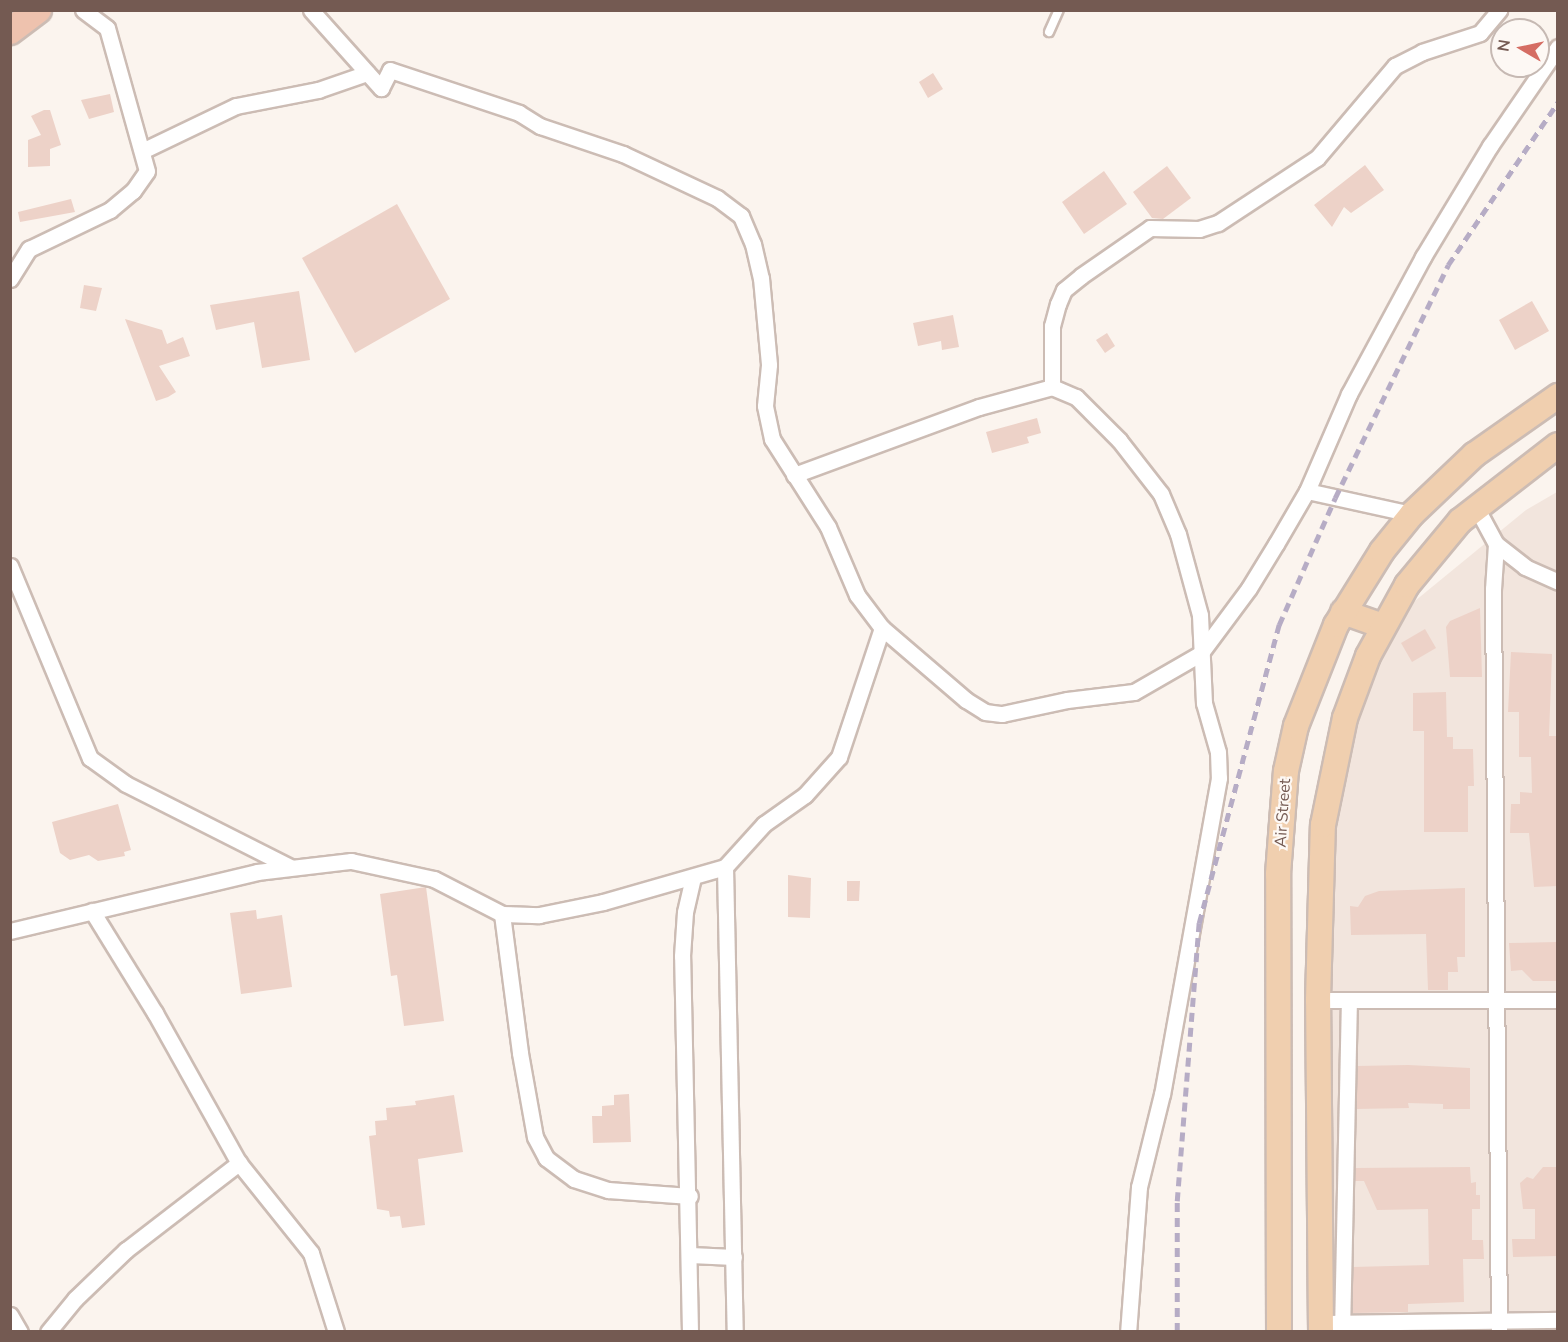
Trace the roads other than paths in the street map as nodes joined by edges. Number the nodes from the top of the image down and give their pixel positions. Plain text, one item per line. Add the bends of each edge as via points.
1 (38, 10) edge
2 (83, 10) edge
3 (311, 10) edge
4 (1059, 10) edge
5 (1499, 10) edge
6 (10, 31) edge
7 (1049, 32) dead end
8 (1557, 47) edge
9 (367, 73) junction
10 (142, 151) junction
11 (10, 279) edge
12 (1052, 387) junction
13 (1557, 396) edge
14 (1557, 445) edge
15 (794, 475) junction
16 (1307, 491) junction
17 (1476, 507) junction
18 (1413, 514) junction
19 (1496, 544) junction
20 (10, 566) edge
21 (1557, 582) edge
22 (1343, 612) junction
23 (1383, 626) junction
24 (882, 628) junction
25 (1200, 654) junction
26 (290, 867) junction
27 (725, 867) junction
28 (693, 876) junction
29 (92, 911) junction
30 (502, 914) junction
31 (10, 931) edge
32 (1318, 1000) junction
33 (1495, 1000) junction
34 (1557, 1000) edge
35 (1349, 1001) junction
36 (239, 1163) junction
37 (690, 1196) junction
38 (690, 1255) junction
39 (734, 1257) junction
40 (10, 1315) edge
41 (1557, 1320) edge
42 (1499, 1326) edge
43 (1332, 1327) edge
44 (48, 1331) edge
45 (20, 1332) edge
46 (336, 1332) edge
47 (690, 1332) edge
48 (735, 1332) edge
49 (1128, 1332) edge
50 (1278, 1332) edge

1 - 6 highway
2 - 10 street via 107,28
3 - 9 street
4 - 7 lane
5 - 12 street via 1480,33 1422,52 1395,66 1317,158 1218,223 1199,229 1150,228 1064,290 1052,326
8 - 16 street via 1424,257 1349,394
9 - 10 street via 318,90 236,106
9 - 15 street via 381,88 390,70 519,113 540,126 623,154 717,198 741,216 761,278 769,366 765,406 772,439
10 - 11 street via 147,171 133,191 110,210 30,249
12 - 15 street via 979,407
12 - 25 street via 1076,397 1100,419 1161,494 1191,573 1200,615
13 - 18 main road, Air Street via 1474,455
14 - 17 main road
15 - 24 street via 828,527 856,595
16 - 18 street
16 - 25 street via 1250,588
17 - 19 street
17 - 23 main road via 1407,585
18 - 22 main road, Air Street via 1382,552
19 - 21 street via 1525,567
19 - 33 street
20 - 26 street via 90,758 126,784
22 - 23 main road
22 - 50 main road, Air Street via 1308,691 1286,771 1278,874
23 - 32 main road via 1345,718 1327,804
24 - 25 street via 966,700 985,712 1002,714 1067,700 1134,692
24 - 27 street via 839,757 805,795 764,824
25 - 49 street via 1204,703 1218,753 1217,805 1202,867 1162,1094 1139,1187
26 - 29 street
26 - 30 street via 351,861 434,879
27 - 28 street
27 - 39 street
28 - 30 street via 560,911
28 - 37 street via 685,912 682,956
29 - 31 street
29 - 36 street via 155,1012
30 - 37 street via 522,1064 536,1137 546,1158 574,1179 608,1191
32 - 35 street
32 - 43 main road
33 - 34 street
33 - 35 street
33 - 42 street
35 - 43 street
36 - 44 street via 126,1250
36 - 46 street via 311,1252
37 - 38 street
38 - 39 street
38 - 47 street
39 - 48 street
40 - 45 street
41 - 42 street
42 - 43 street

